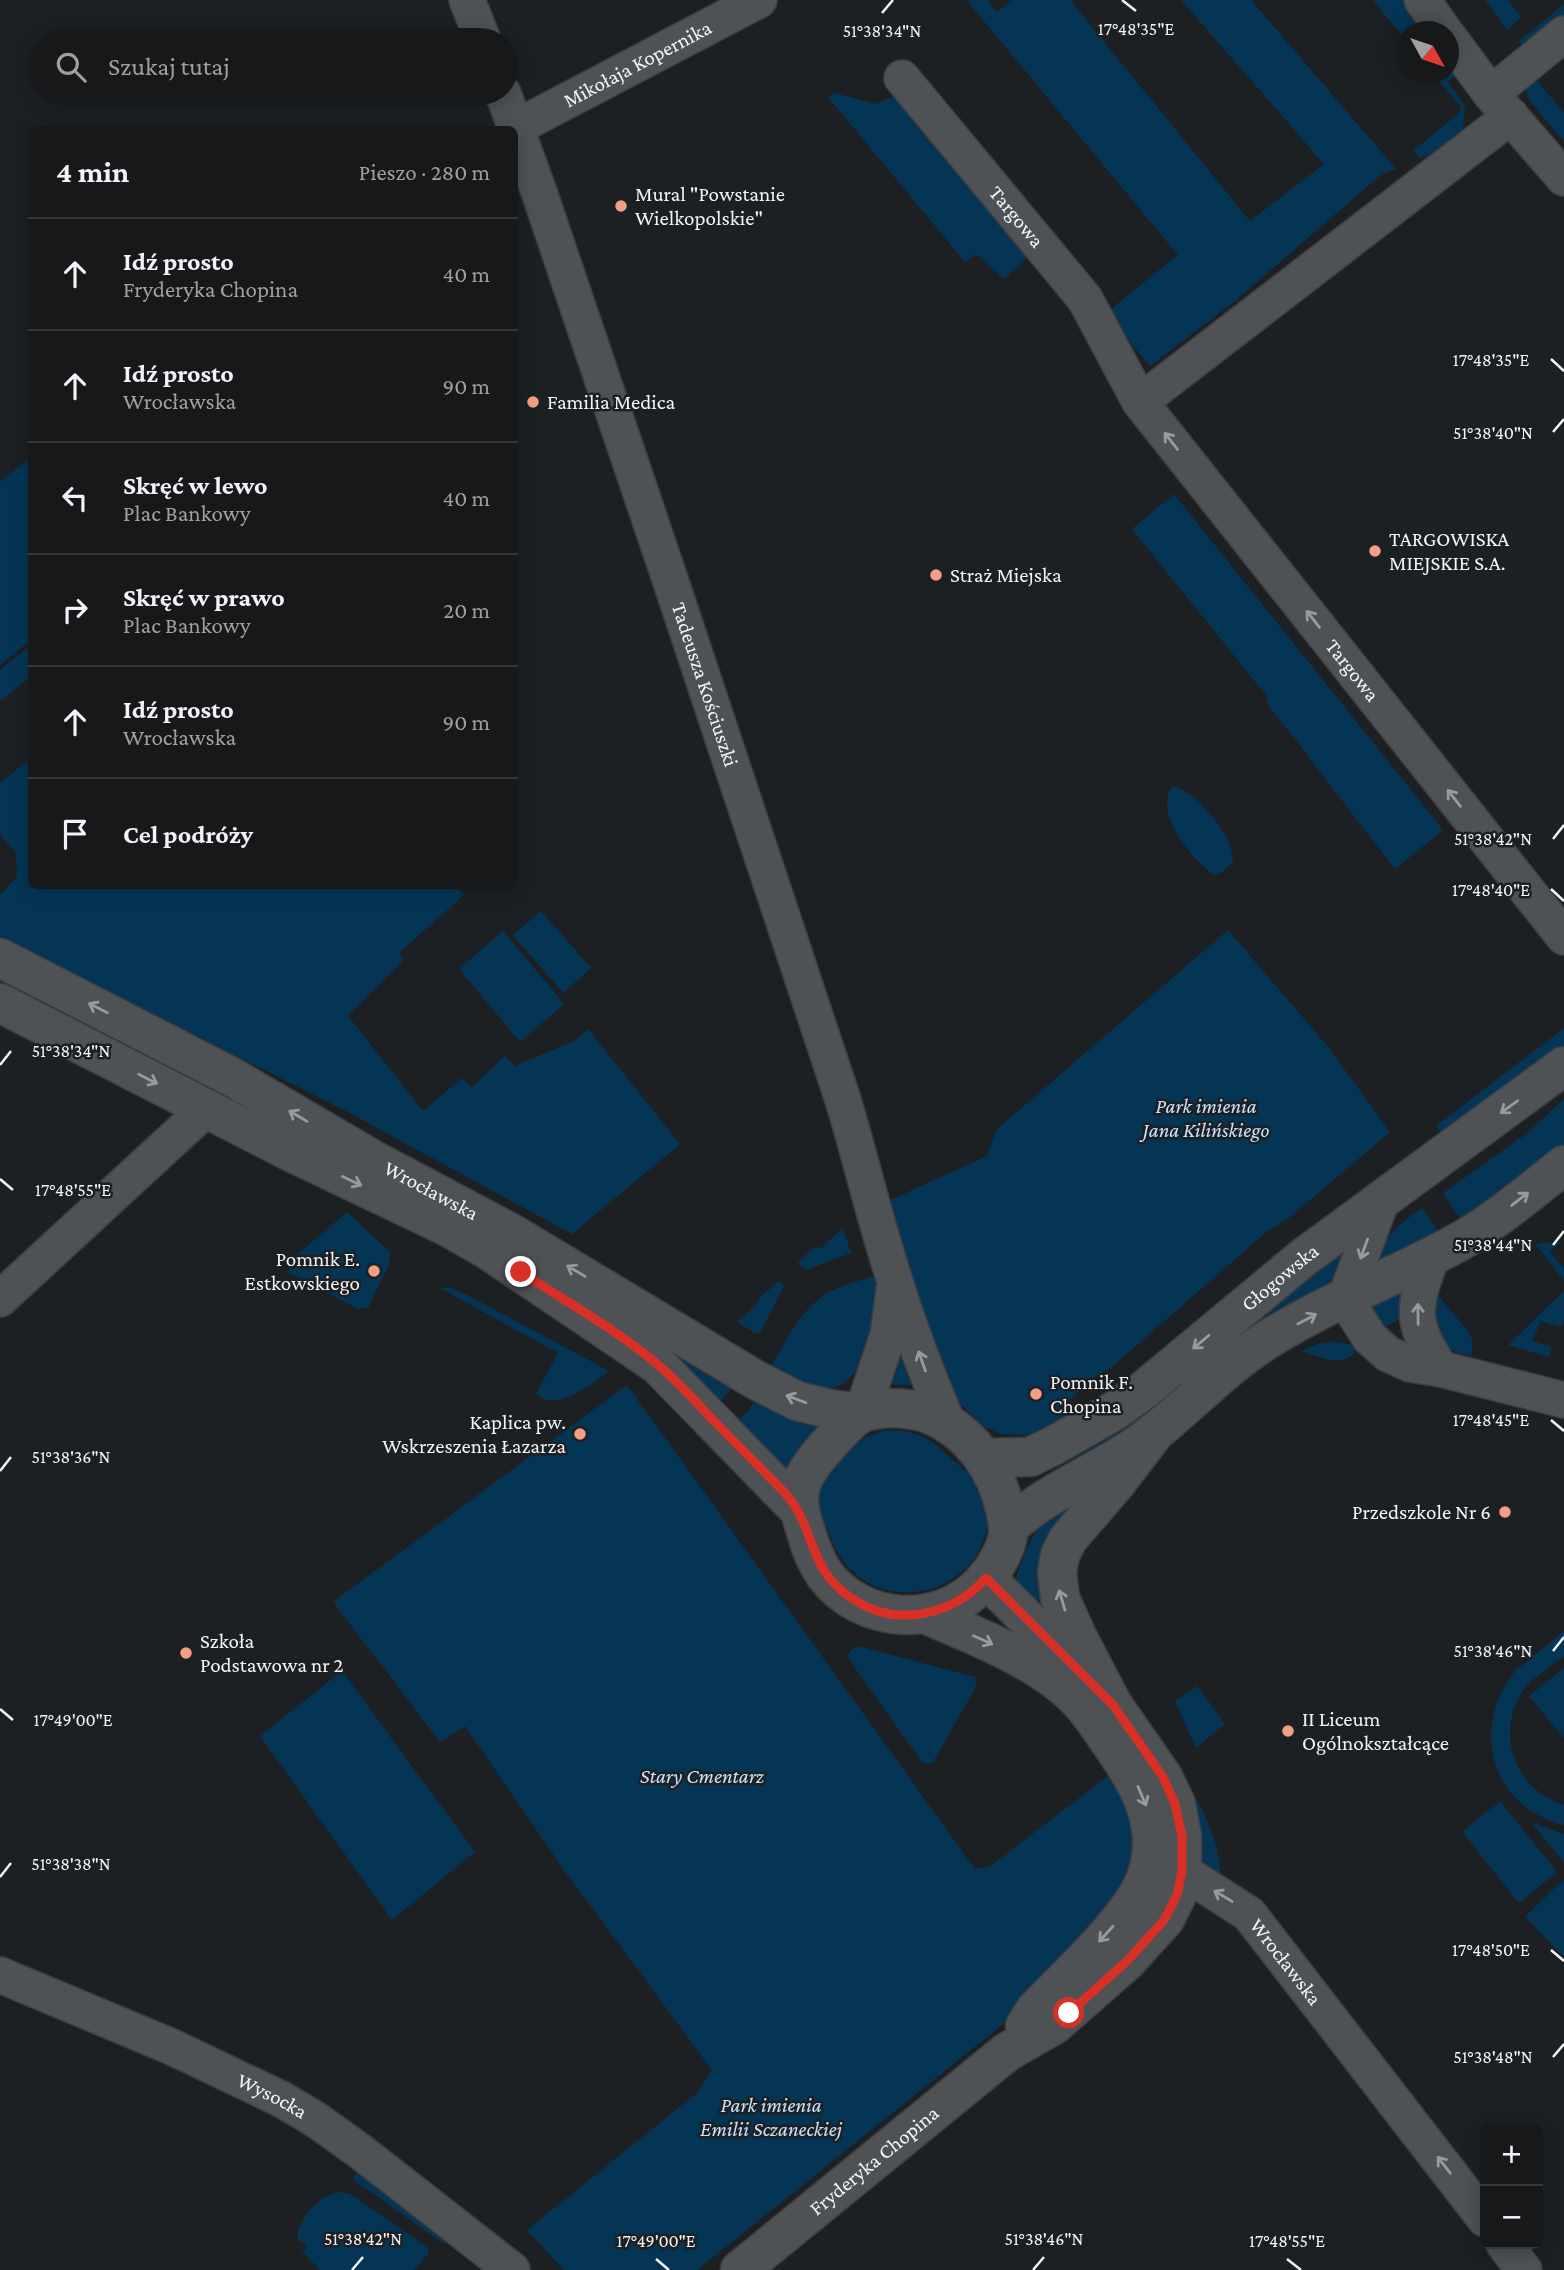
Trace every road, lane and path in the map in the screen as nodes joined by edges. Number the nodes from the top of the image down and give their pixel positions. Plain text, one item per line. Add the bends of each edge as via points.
1 (467, 0) edge
2 (759, 0) edge
3 (1422, 0) edge
4 (1437, 21) edge
5 (478, 28) edge
6 (1564, 34) edge
7 (1459, 50) edge
8 (902, 78) dead end
9 (508, 105) edge
10 (1501, 105) junction
11 (517, 126) edge
12 (518, 126) edge
13 (518, 130) edge
14 (1564, 178) edge
15 (1140, 402) junction
16 (1564, 937) edge
17 (0, 958) edge
18 (0, 1003) edge
19 (1564, 1066) edge
20 (207, 1108) junction
21 (1564, 1165) edge
22 (1382, 1199) junction
23 (1432, 1256) junction
24 (895, 1279) junction
25 (1345, 1299) junction
26 (0, 1300) edge
27 (1441, 1369) junction
28 (1564, 1400) edge
29 (863, 1413) junction
30 (948, 1424) junction
31 (1156, 1431) junction
32 (984, 1458) junction
33 (799, 1510) junction
34 (1009, 1527) junction
35 (986, 1578) junction
36 (925, 1614) junction
37 (1113, 1705) junction
38 (1164, 1875) junction
39 (0, 1975) edge
40 (1480, 2213) edge
41 (1508, 2249) edge
42 (512, 2270) edge
43 (740, 2270) edge
44 (1524, 2270) edge

1 - 5 street
2 - 12 street, Mikołaja Kopernika
3 - 4 street
6 - 10 street via 1530,62
7 - 10 street
8 - 15 street, Targowa via 1085,299
9 - 11 street, Tadeusza Kościuszki
10 - 14 street
10 - 15 street
13 - 24 street, Tadeusza Kościuszki via 842,1097
16 -> 15 street, Targowa
29 -> 17 main road, Wrocławska via 797,1401 754,1380 513,1234 232,1077
18 -> 20 main road, Wrocławska
19 -> 22 main road, Głogowska
20 - 26 street
20 -> 33 main road, Wrocławska via 446,1226 605,1328 658,1365
23 -> 21 main road, Głogowska via 1475,1232
22 -> 25 street
22 -> 32 main road, Głogowska via 1114,1411 1030,1457
23 - 25 main road, Głogowska
27 -> 23 street via 1424,1345 1416,1308
24 - 29 street, Tadeusza Kościuszki via 888,1335
30 -> 24 street, Tadeusza Kościuszki
25 - 27 street via 1377,1346 1410,1364
31 -> 25 main road, Głogowska via 1247,1353
27 - 28 street
29 - 30 main road via 908,1409
29 - 33 main road via 841,1430 810,1469 801,1485
30 - 32 main road
31 - 34 main road, Głogowska via 1040,1502
37 -> 31 main road via 1067,1617 1057,1572 1068,1539
32 - 34 main road via 994,1472
33 - 36 main road via 818,1563 846,1595 885,1613
34 - 35 main road via 1003,1550
35 - 36 main road via 964,1599
35 - 37 main road
36 -> 38 main road via 1003,1649 1074,1694 1135,1779 1147,1805 1152,1847
37 - 38 main road via 1163,1777 1175,1804 1182,1836
40 -> 38 street, Wrocławska via 1249,1914
38 - 43 main road, Fryderyka Chopina via 1177,1895 1165,1919 1127,1961 1054,2025 1007,2052
39 - 42 street, Wysocka via 172,2047 281,2099 361,2152
41 - 44 street

